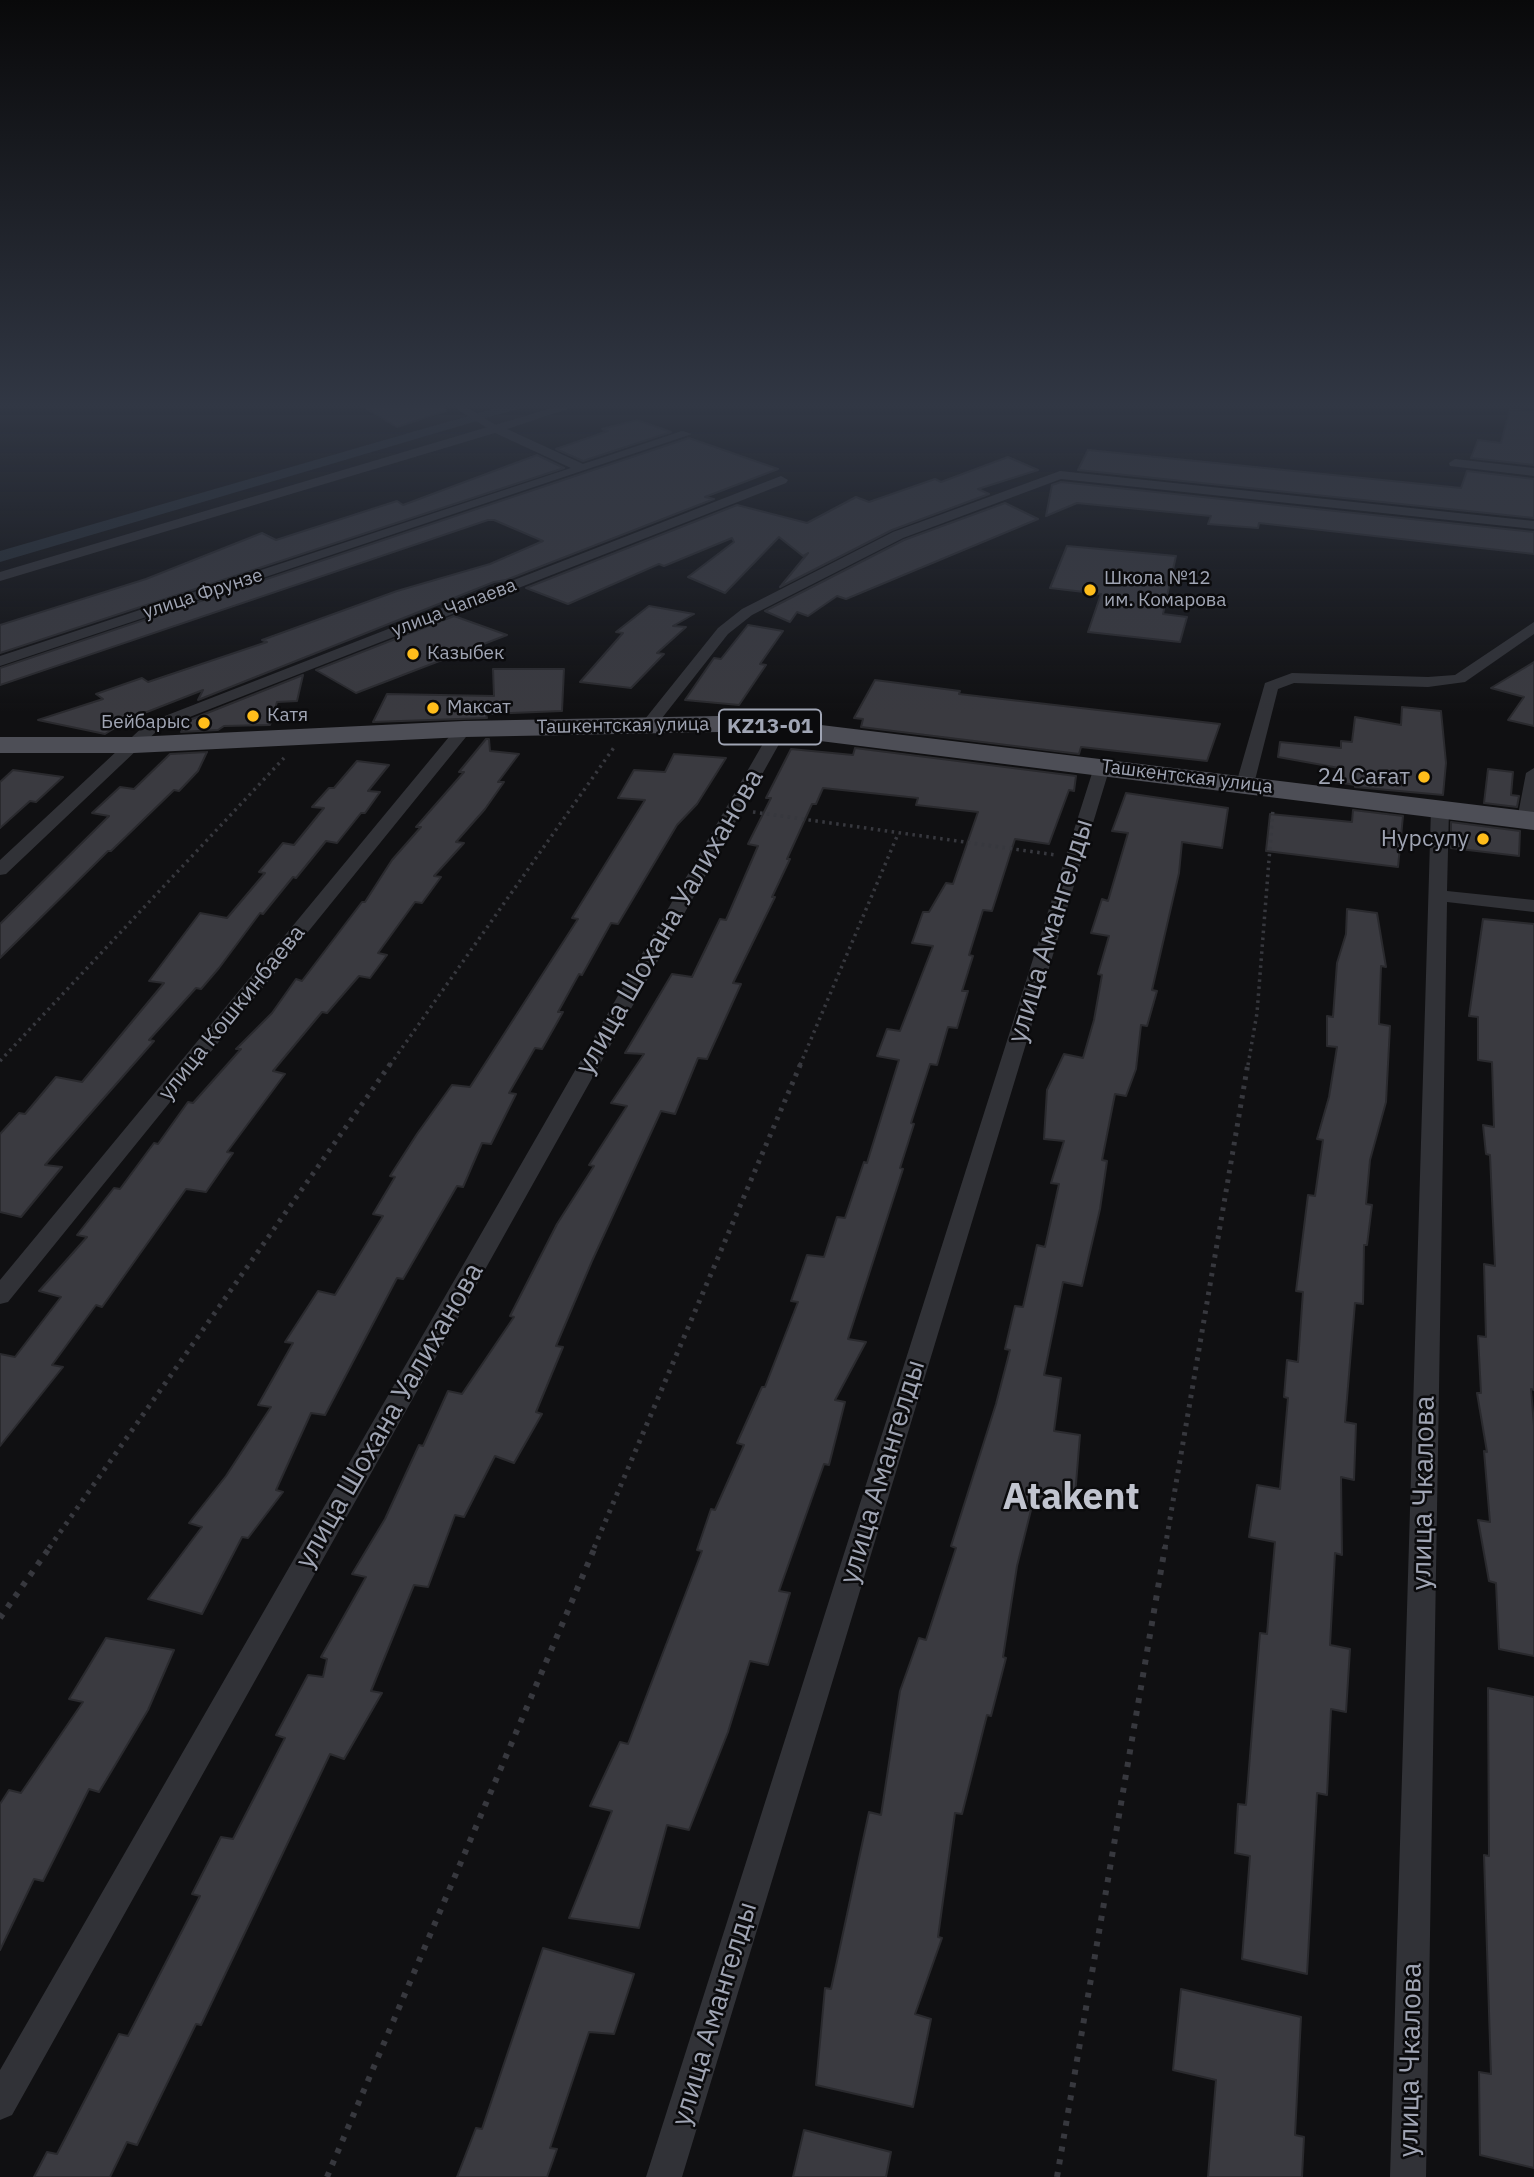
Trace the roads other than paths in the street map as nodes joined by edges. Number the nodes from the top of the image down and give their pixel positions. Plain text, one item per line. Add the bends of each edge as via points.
1 (227, 509) edge
2 (460, 509) edge
3 (708, 509) edge
4 (969, 509) edge
5 (1372, 509) edge
6 (1534, 526) edge
7 (0, 577) edge
8 (1534, 627) edge
9 (0, 661) edge
10 (640, 724) junction
11 (780, 728) junction
12 (464, 729) junction
13 (134, 745) junction
14 (0, 746) edge
15 (1102, 767) junction
16 (1534, 773) edge
17 (1245, 784) junction
18 (1440, 809) junction
19 (1530, 821) edge
20 (0, 870) edge
21 (1438, 895) junction
22 (1534, 906) edge
23 (0, 1296) edge
24 (0, 2103) edge
25 (664, 2177) edge
26 (1408, 2177) edge

1 - 7 street
2 - 9 street, улица Фрунзе
3 - 13 street, улица Чапаева via 153,726
4 - 10 street via 898,535 747,612 723,631
5 - 6 street
8 - 17 street via 1459,679 1292,678 1271,686
10 - 11 main road, Ташкентская улица / KZ13-01
10 - 12 main road, Ташкентская улица / KZ13-01
11 - 15 main road, Ташкентская улица / KZ13-01
11 - 24 street, улица Шохана Уалиханова
12 - 13 main road, Ташкентская улица / KZ13-01
12 - 23 street, улица Кошкинбаева
13 - 14 main road, Ташкентская улица / KZ13-01
13 - 20 street, улица Чапаева
15 - 17 main road, Ташкентская улица / KZ13-01
15 - 25 street, улица Амангелды
16 - 19 street
17 - 18 main road, Ташкентская улица / KZ13-01
18 - 19 main road, Ташкентская улица / KZ13-01
18 - 21 street, улица Чкалова
21 - 22 street
21 - 26 street, улица Чкалова

